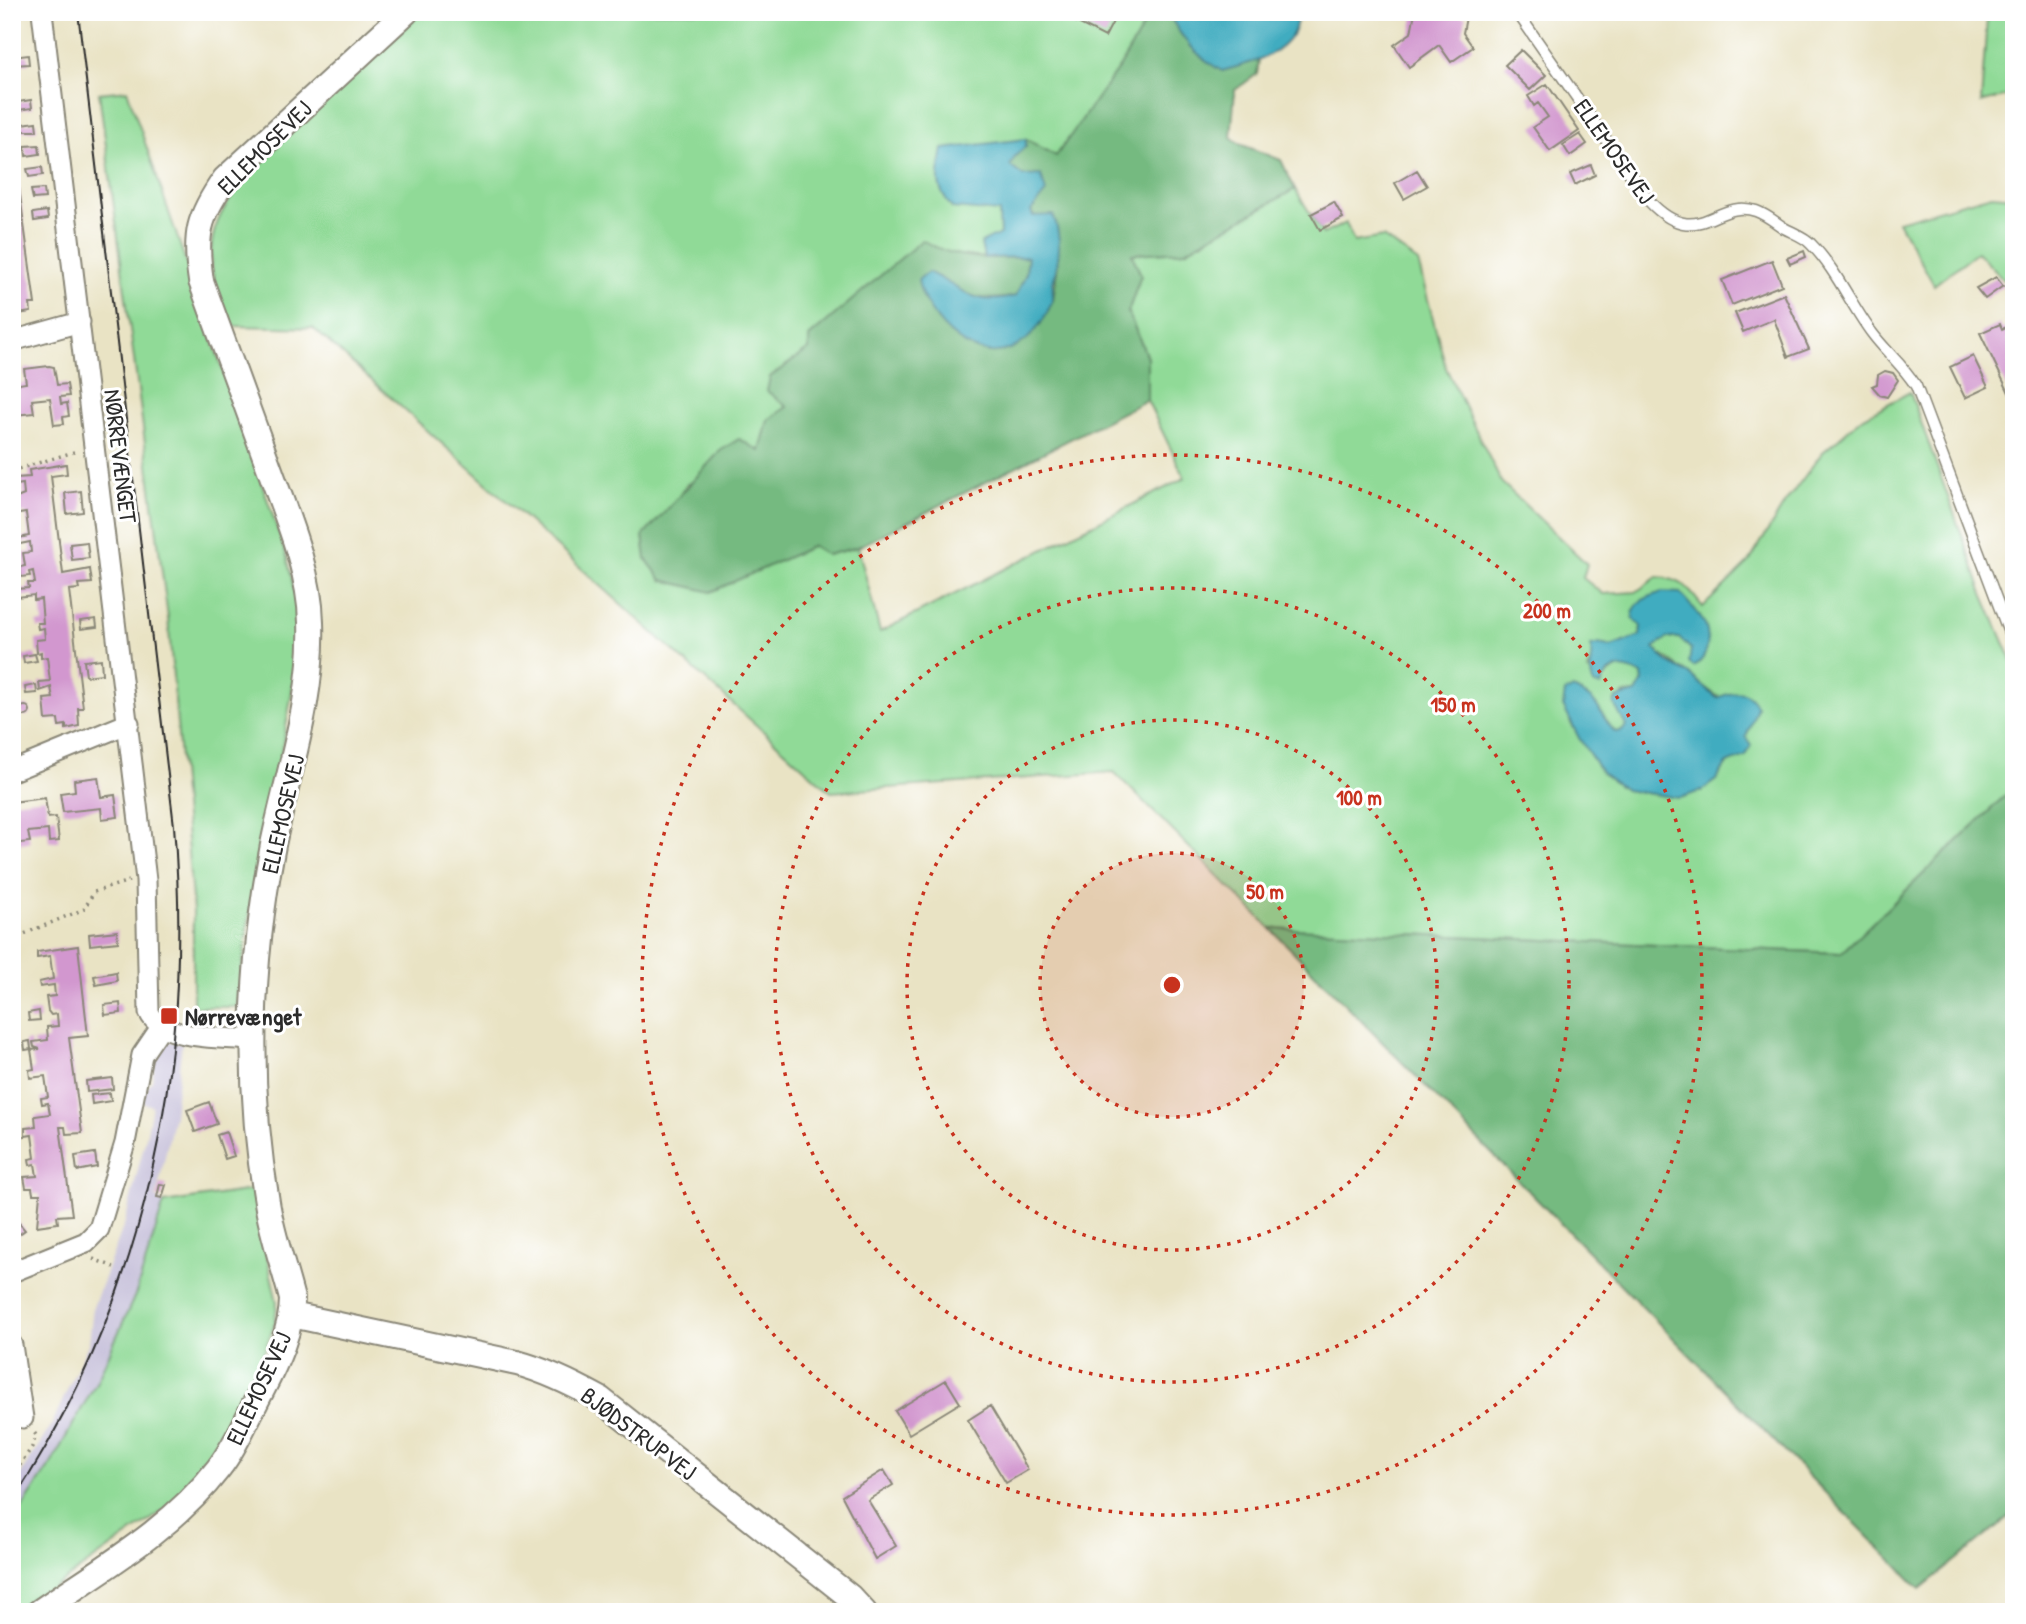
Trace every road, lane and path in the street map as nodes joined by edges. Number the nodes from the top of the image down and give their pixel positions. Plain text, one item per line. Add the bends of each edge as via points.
1 (42, 12) edge
2 (406, 12) edge
3 (1517, 12) edge
4 (80, 322) junction
5 (12, 341) edge
6 (96, 446) junction
7 (12, 471) edge
8 (2014, 646) edge
9 (129, 723) junction
10 (12, 771) edge
11 (146, 880) junction
12 (12, 939) edge
13 (161, 1027) junction
14 (251, 1040) junction
15 (103, 1263) dead end
16 (114, 1267) dead end
17 (12, 1272) edge
18 (292, 1315) junction
19 (12, 1345) edge
20 (23, 1418) joint
21 (12, 1477) edge
22 (2014, 1577) edge
23 (2014, 1585) edge
24 (39, 1612) edge
25 (864, 1612) edge

1 - 4 street, NØRREVÆNGET
2 - 14 street, ELLEMOSEVEJ via 225,179 199,225 201,281 288,521 312,620 300,735 263,901
3 - 8 lane, ELLEMOSEVEJ via 1661,214 1690,224 1748,209 1810,243 1853,308 1916,386
4 - 5 street
4 - 6 street, NØRREVÆNGET
6 - 7 path
6 - 9 street, NØRREVÆNGET
9 - 10 street
9 - 11 street, NØRREVÆNGET
11 - 12 path via 94,892 84,909
11 - 13 street, NØRREVÆNGET via 148,1005
13 - 14 street via 176,1033
13 - 17 street via 142,1055 125,1143 99,1228 86,1242
14 - 18 street, ELLEMOSEVEJ via 254,1116 267,1206 292,1299
15 - 16 path
18 - 24 street, ELLEMOSEVEJ via 245,1423 194,1498 164,1526
18 - 25 street, BJØDSTRUPVEJ via 517,1363 572,1383 600,1399
19 - 20 street
20 - 21 path via 36,1435
22 - 23 path

